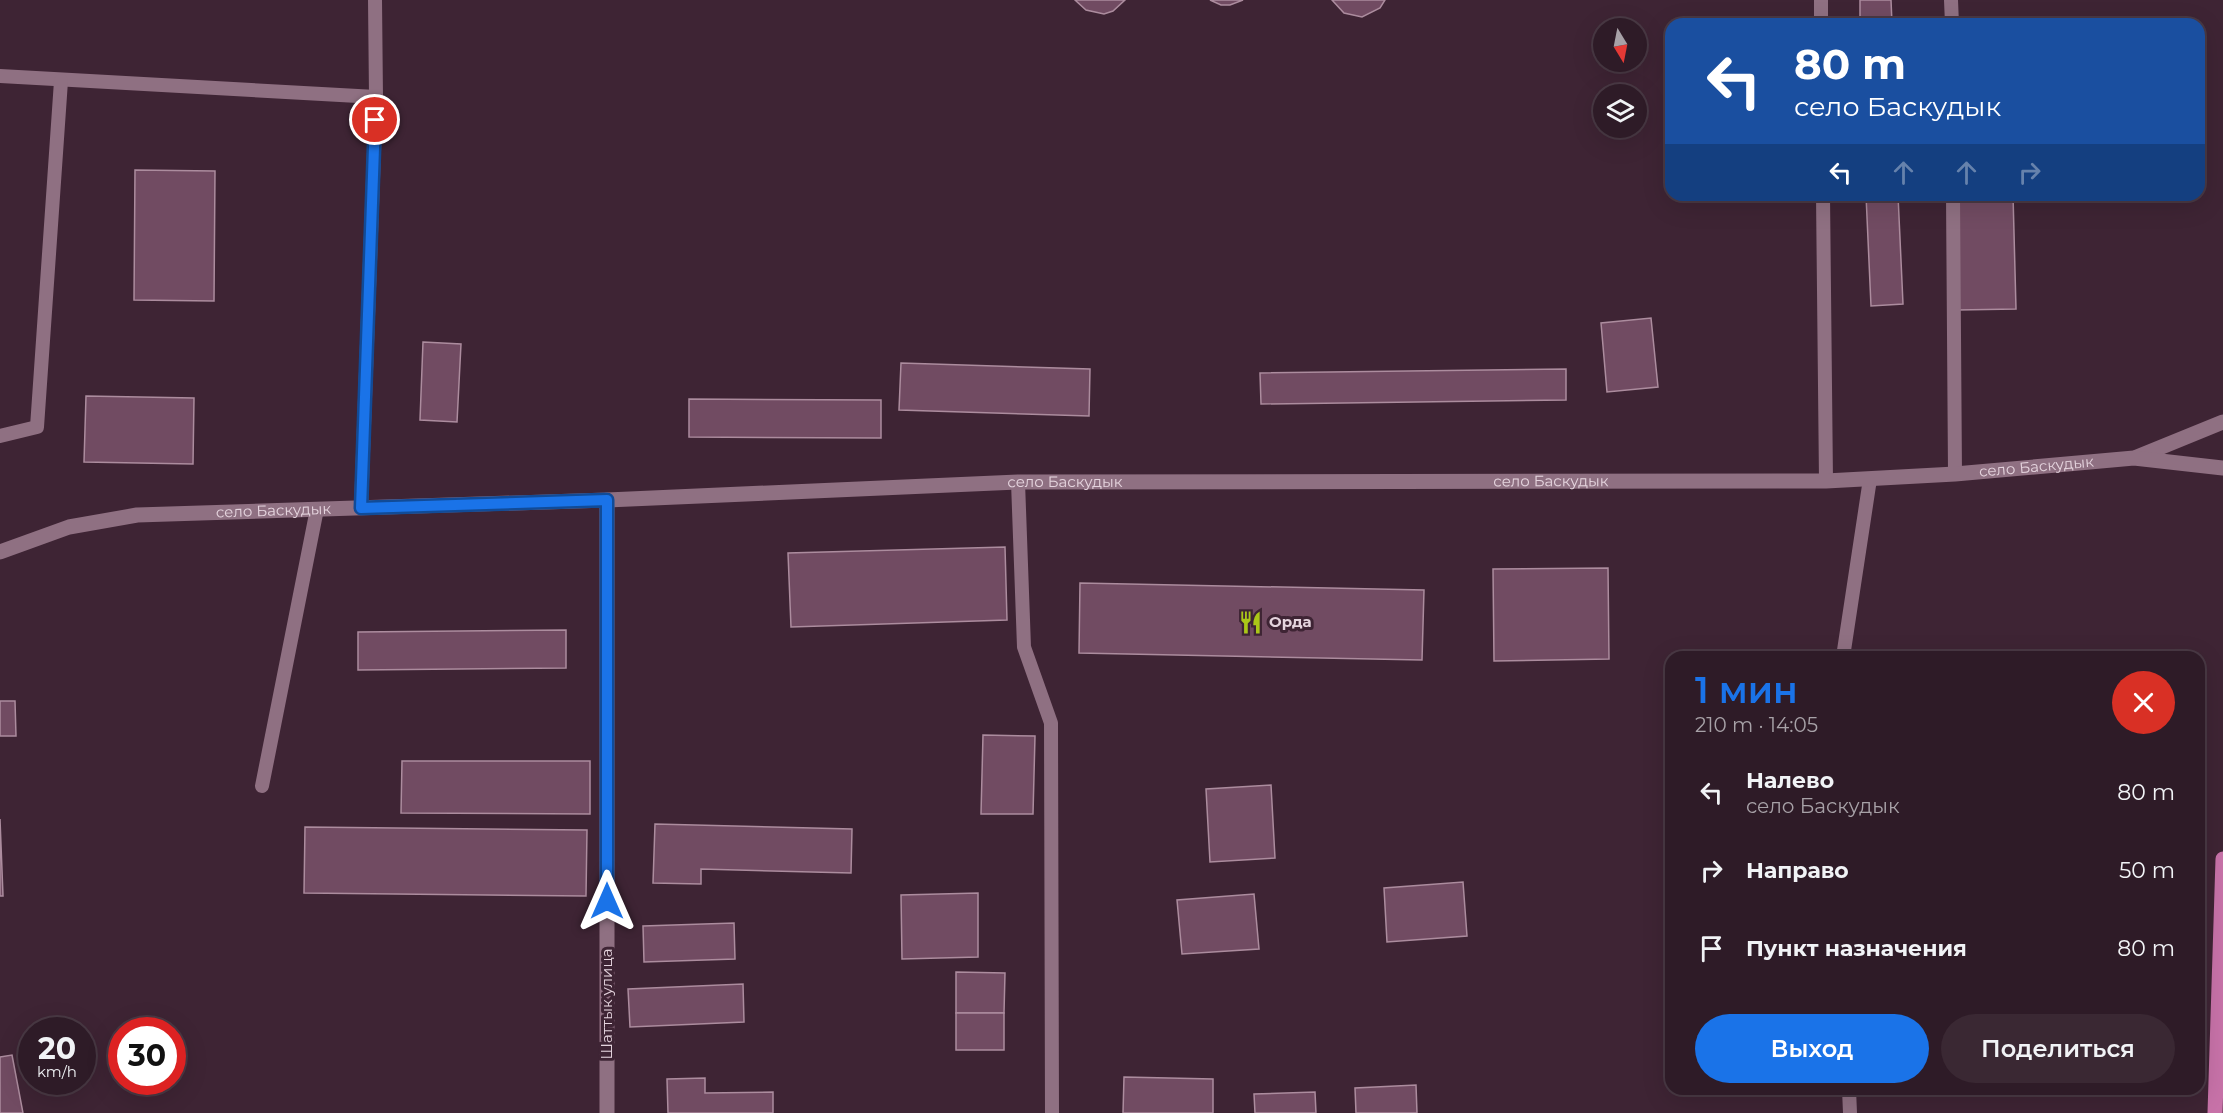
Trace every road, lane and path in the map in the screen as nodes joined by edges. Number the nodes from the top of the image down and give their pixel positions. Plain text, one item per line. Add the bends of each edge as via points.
1 (375, 0) edge
2 (1821, 0) edge
3 (1952, 0) edge
4 (1821, 18) edge
5 (1952, 18) edge
6 (0, 76) edge
7 (61, 81) junction
8 (376, 97) junction
9 (1823, 201) edge
10 (1953, 201) edge
11 (2223, 422) edge
12 (0, 436) edge
13 (2134, 458) junction
14 (2223, 468) edge
15 (1955, 474) junction
16 (1870, 479) junction
17 (1826, 481) junction
18 (1018, 482) junction
19 (607, 500) junction
20 (361, 508) junction
21 (317, 509) junction
22 (0, 552) edge
23 (1844, 651) edge
24 (262, 786) dead end
25 (2223, 859) edge
26 (1849, 1095) edge
27 (607, 1113) edge
28 (1052, 1113) edge
29 (1850, 1113) edge
30 (2215, 1113) edge

1 - 8 lane
2 - 4 lane
3 - 5 lane
6 - 7 lane
7 - 8 lane
7 - 12 lane via 38,427
8 - 20 lane
9 - 17 lane
10 - 15 lane
11 - 13 street
13 - 14 street
13 - 15 street, село Баскудык
15 - 16 street, село Баскудык
16 - 17 street, село Баскудык
16 - 23 lane
17 - 18 street, село Баскудык
18 - 19 street, село Баскудык
18 - 28 lane via 1024,647 1052,723
19 - 20 street, село Баскудык
19 - 27 street, Шаттык улица
20 - 21 street, село Баскудык
21 - 22 street, село Баскудык via 137,515 69,527
21 - 24 lane
25 - 30 main road
26 - 29 lane

